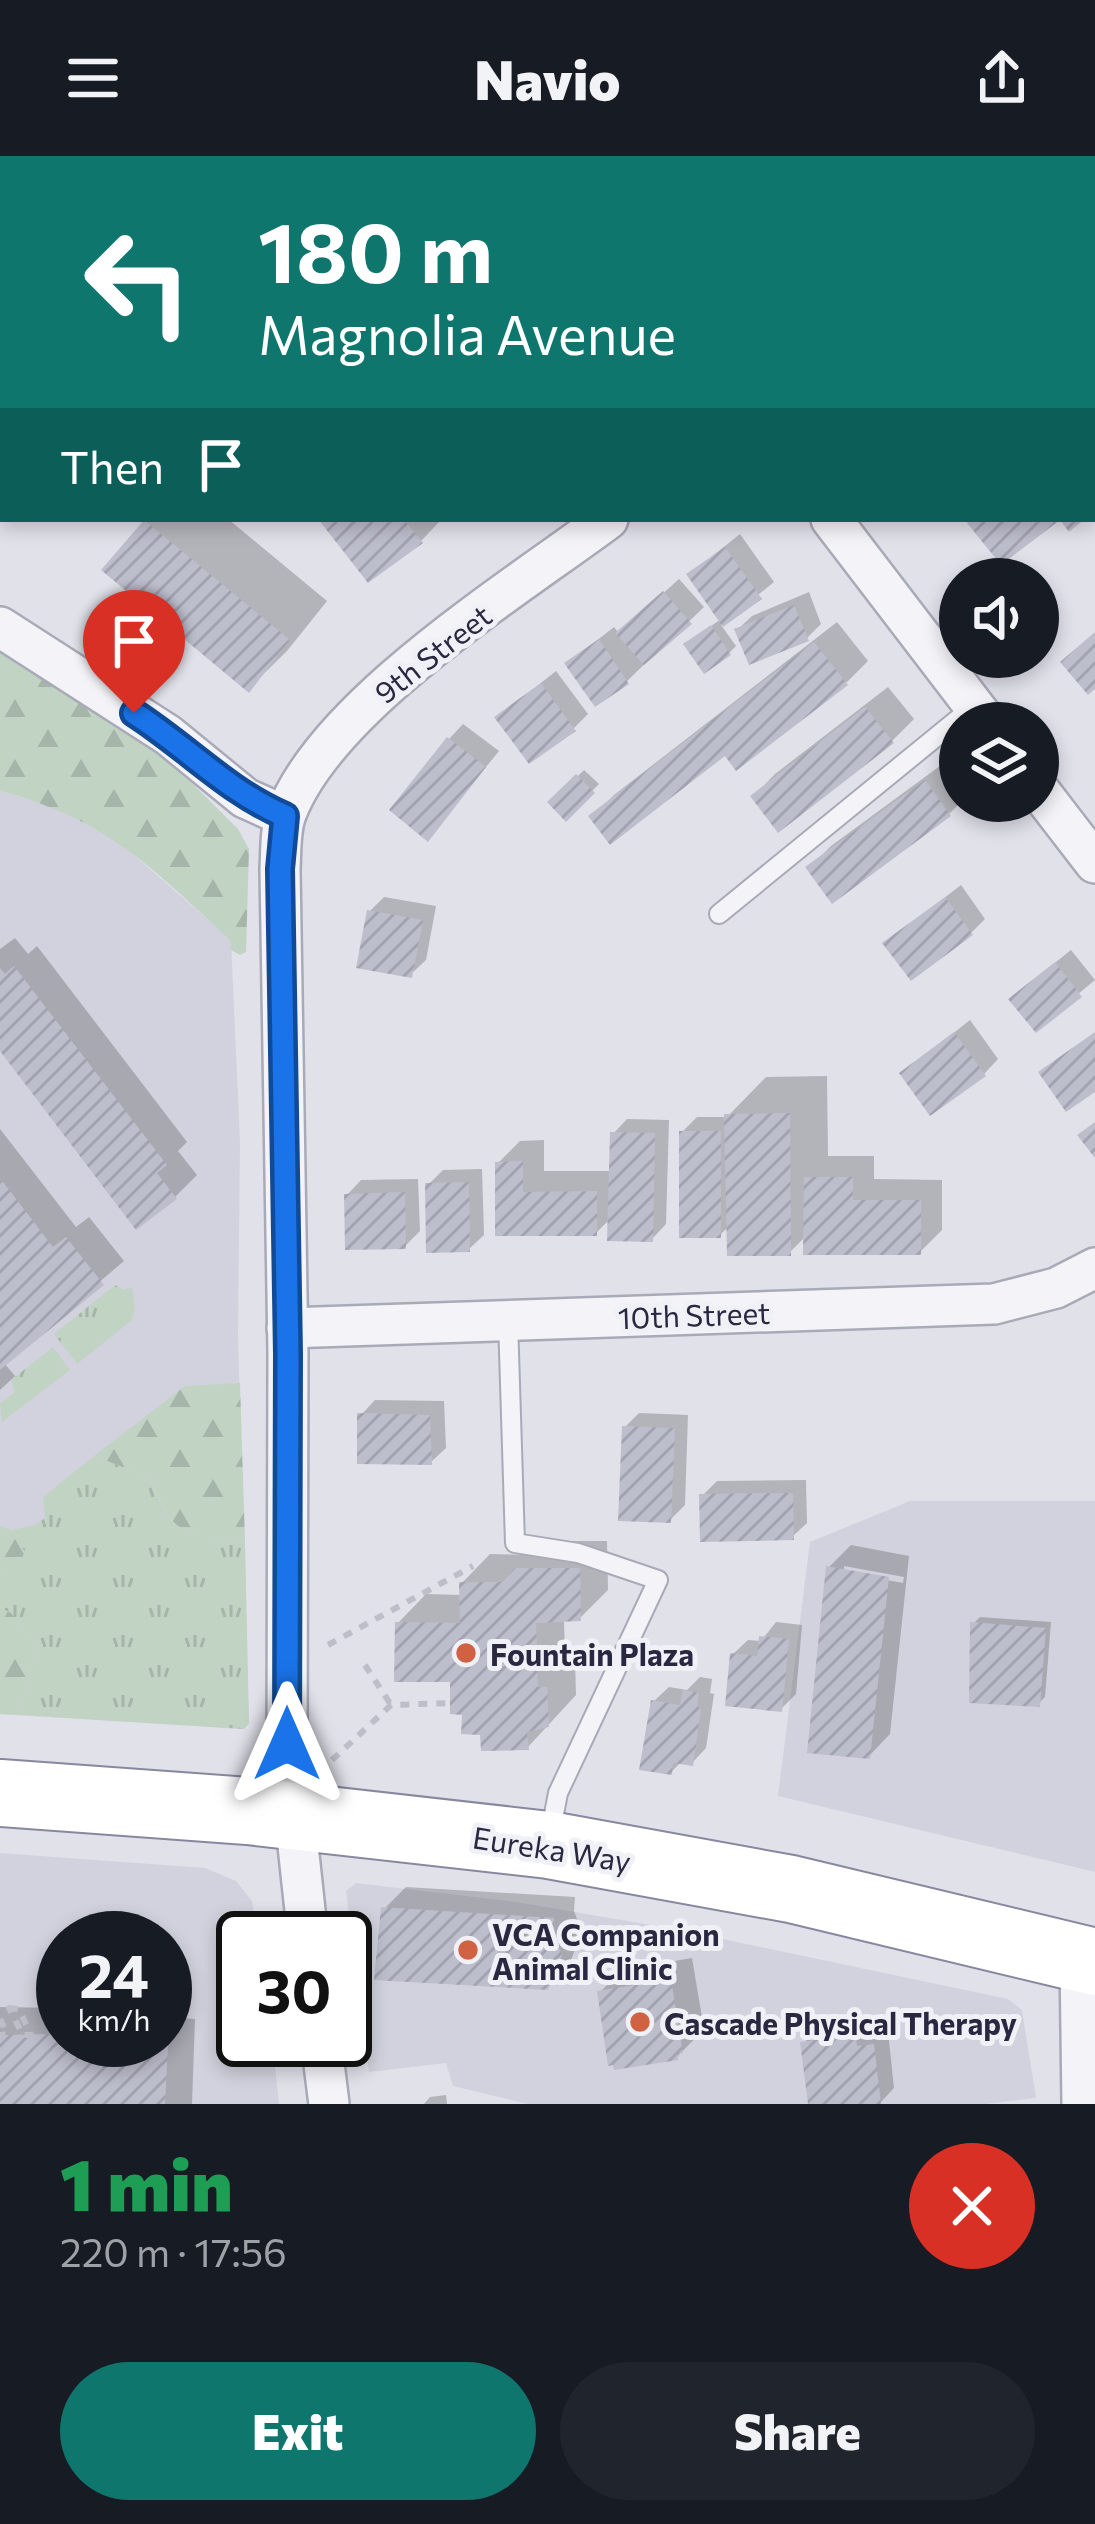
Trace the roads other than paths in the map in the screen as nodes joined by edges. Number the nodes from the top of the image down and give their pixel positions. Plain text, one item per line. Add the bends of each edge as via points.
1 (604, 522) edge
2 (833, 522) edge
3 (0, 627) edge
4 (971, 702) edge
5 (939, 745) edge
6 (285, 816) junction
7 (1059, 816) edge
8 (1095, 863) edge
9 (719, 914) dead end
10 (1095, 1268) edge
11 (508, 1320) junction
12 (287, 1328) junction
13 (0, 1793) edge
14 (294, 1816) junction
15 (548, 1845) junction
16 (305, 1911) edge
17 (1087, 1960) edge
18 (324, 2067) edge
19 (329, 2104) edge
20 (1082, 2104) edge

1 - 6 street, 9th Street via 363,707 330,742
2 - 4 street
3 - 6 street via 168,735 245,798
5 - 9 lane
6 - 12 street
7 - 8 street
10 - 11 street, 10th Street via 1057,1288 994,1304
11 - 12 street, 10th Street
11 - 15 lane via 515,1543 578,1553 658,1580 558,1792
12 - 14 street
13 - 14 highway, Eureka Way
14 - 15 highway, Eureka Way
14 - 16 street
15 - 17 highway, Eureka Way via 791,1889
17 - 20 street
18 - 19 street

